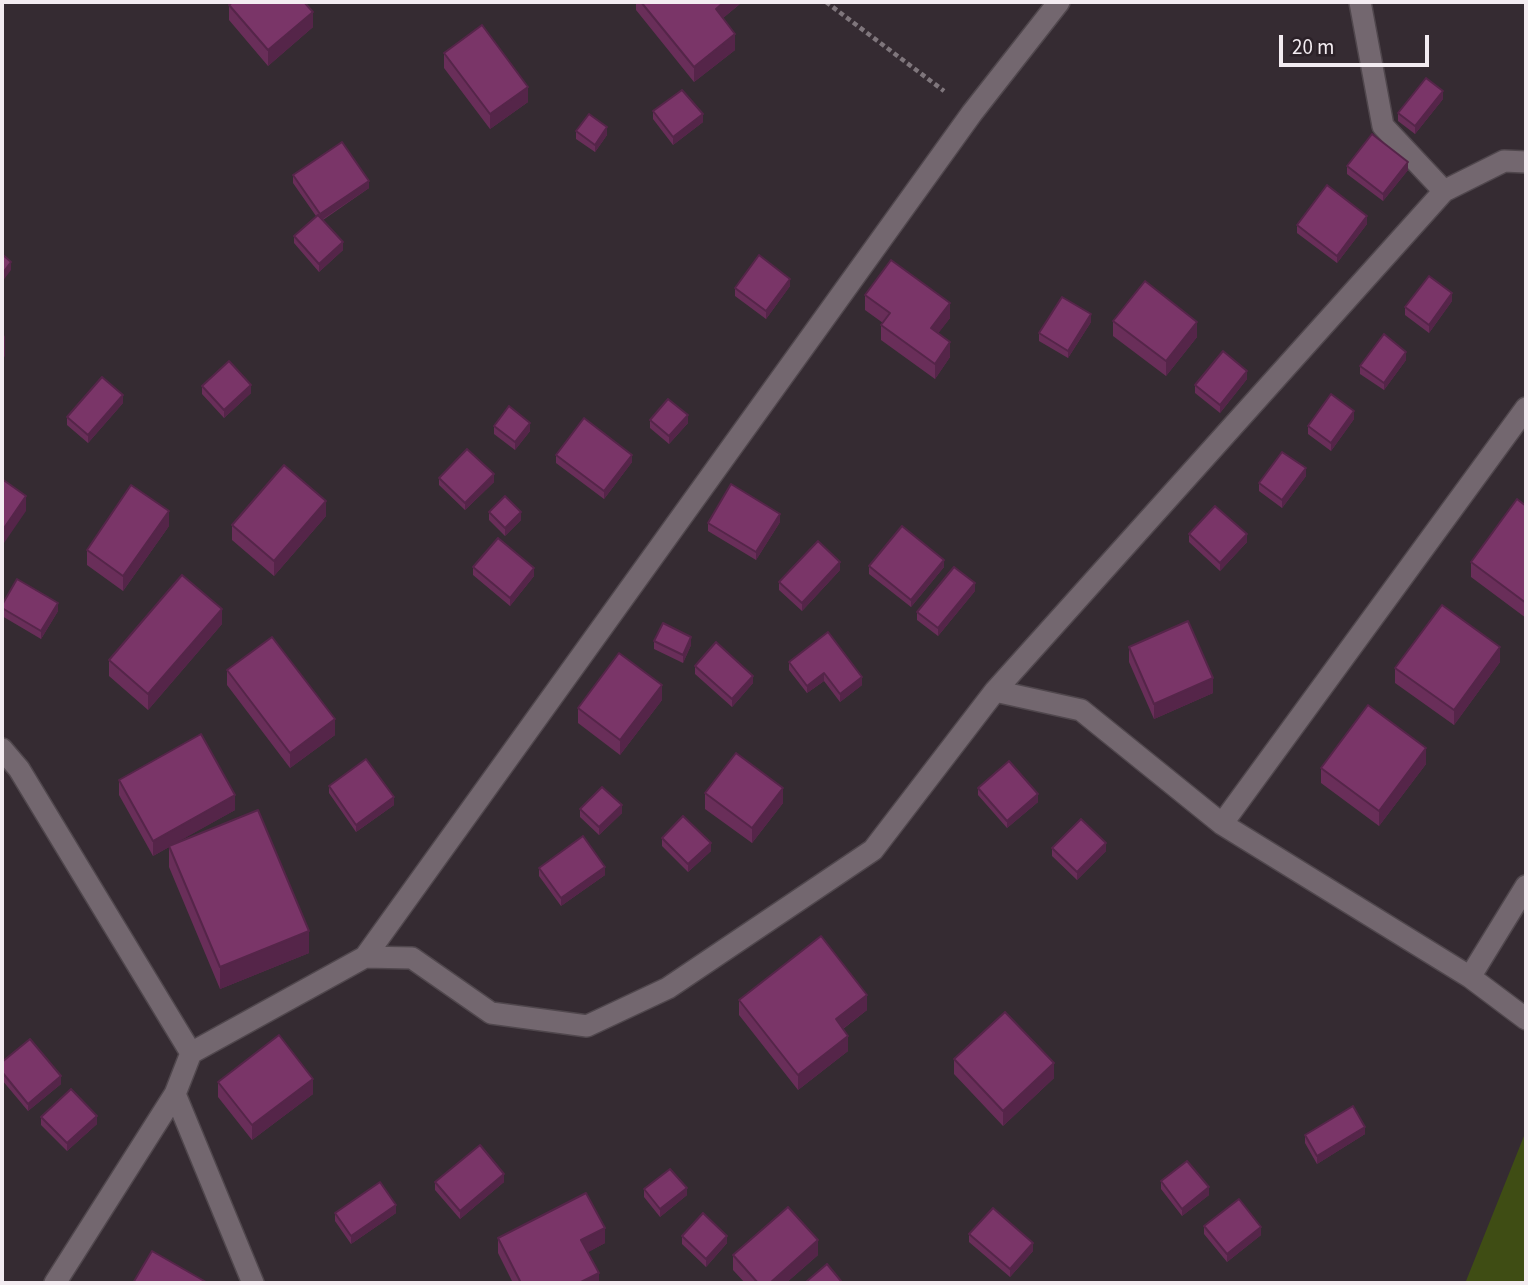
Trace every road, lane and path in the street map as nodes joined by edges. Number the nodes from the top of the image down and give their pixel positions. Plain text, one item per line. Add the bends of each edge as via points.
1 (826, 2) edge
2 (1059, 2) edge
3 (1360, 2) edge
4 (972, 113) junction
5 (1526, 162) edge
6 (1444, 191) junction
7 (1526, 408) edge
8 (995, 691) junction
9 (2, 749) edge
10 (1222, 824) junction
11 (1526, 886) edge
12 (365, 957) junction
13 (1470, 977) junction
14 (1526, 1019) edge
15 (191, 1053) junction
16 (174, 1094) junction
17 (55, 1283) edge
18 (253, 1283) edge

1 - 4 path
2 - 4 street
3 - 6 street via 1383,126
4 - 12 street
5 - 6 street via 1504,161
6 - 8 street
7 - 10 street
8 - 10 street via 1081,710
8 - 12 street via 873,850 667,988 587,1026 491,1013 412,958
9 - 15 street via 19,769
10 - 13 street
11 - 13 street
12 - 15 street
13 - 14 street
15 - 16 street
16 - 17 street
16 - 18 street

